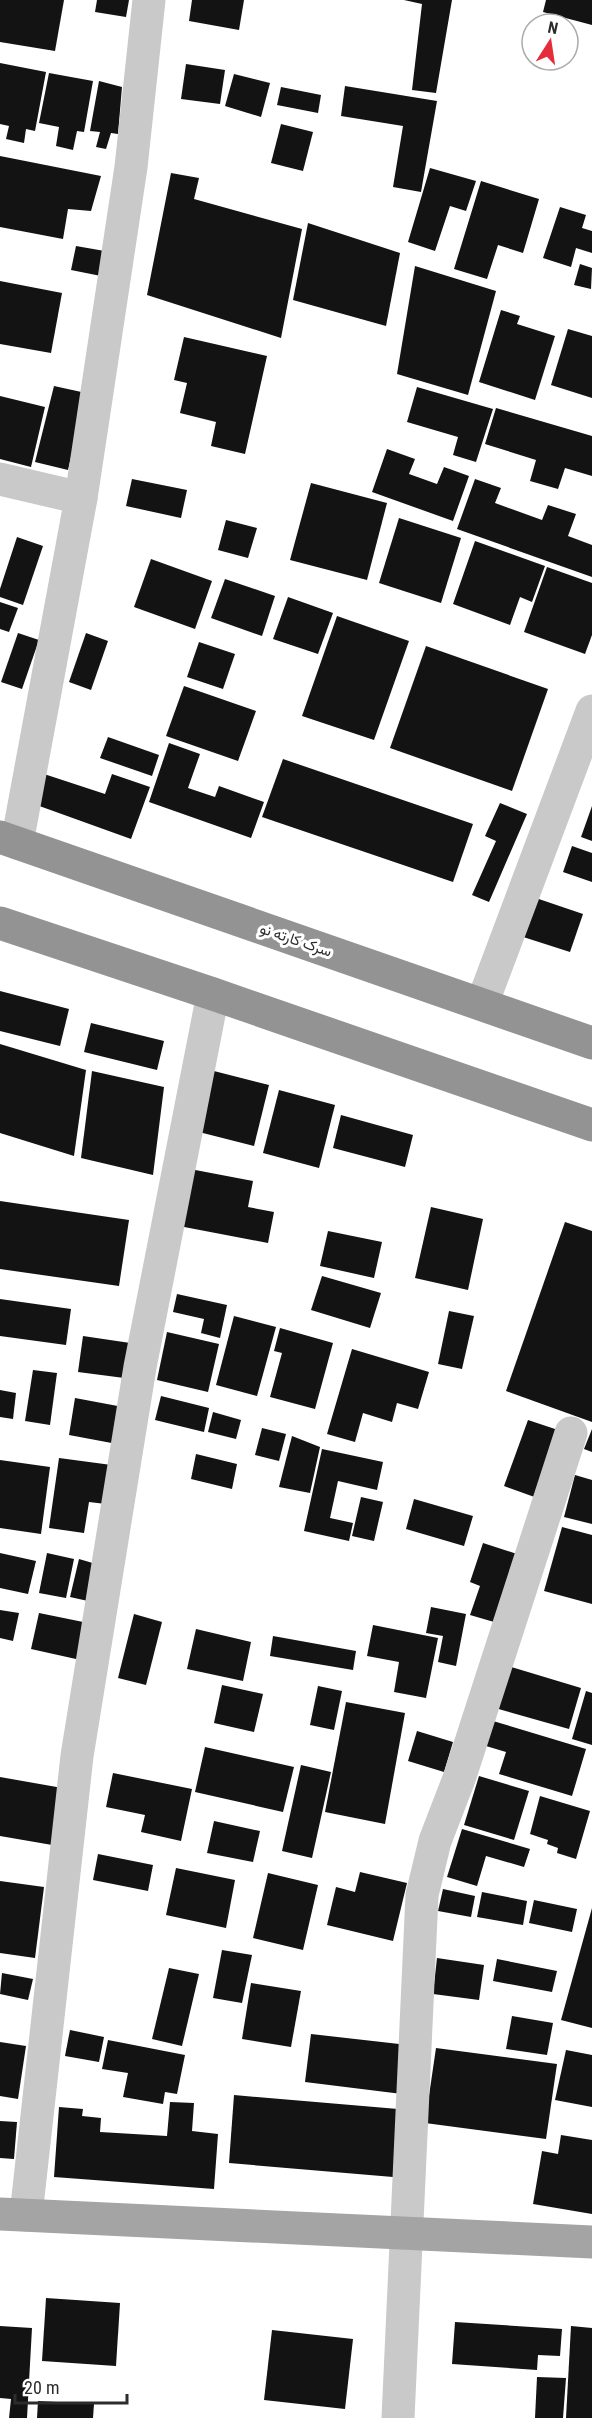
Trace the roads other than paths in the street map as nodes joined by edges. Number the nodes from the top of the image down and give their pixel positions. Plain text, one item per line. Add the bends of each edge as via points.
1 (149, 0) edge
2 (0, 479) edge
3 (81, 498) junction
4 (592, 711) edge
5 (8, 840) edge
6 (0, 923) edge
7 (213, 994) junction
8 (482, 1004) junction
9 (592, 1043) edge
10 (592, 1125) edge
11 (571, 1433) dead end
12 (13, 2214) edge
13 (406, 2232) junction
14 (592, 2242) edge
15 (398, 2418) edge

1 - 3 street via 131,167
2 - 3 street
3 - 5 street
4 - 8 street
5 - 8 highway, سرک کارته نو
6 - 7 highway
7 - 10 highway
7 - 12 street via 140,1367 77,1756
8 - 9 highway, سرک کارته نو
11 - 13 street via 460,1776 435,1841 422,1895
12 - 13 main road
13 - 14 main road
13 - 15 street

